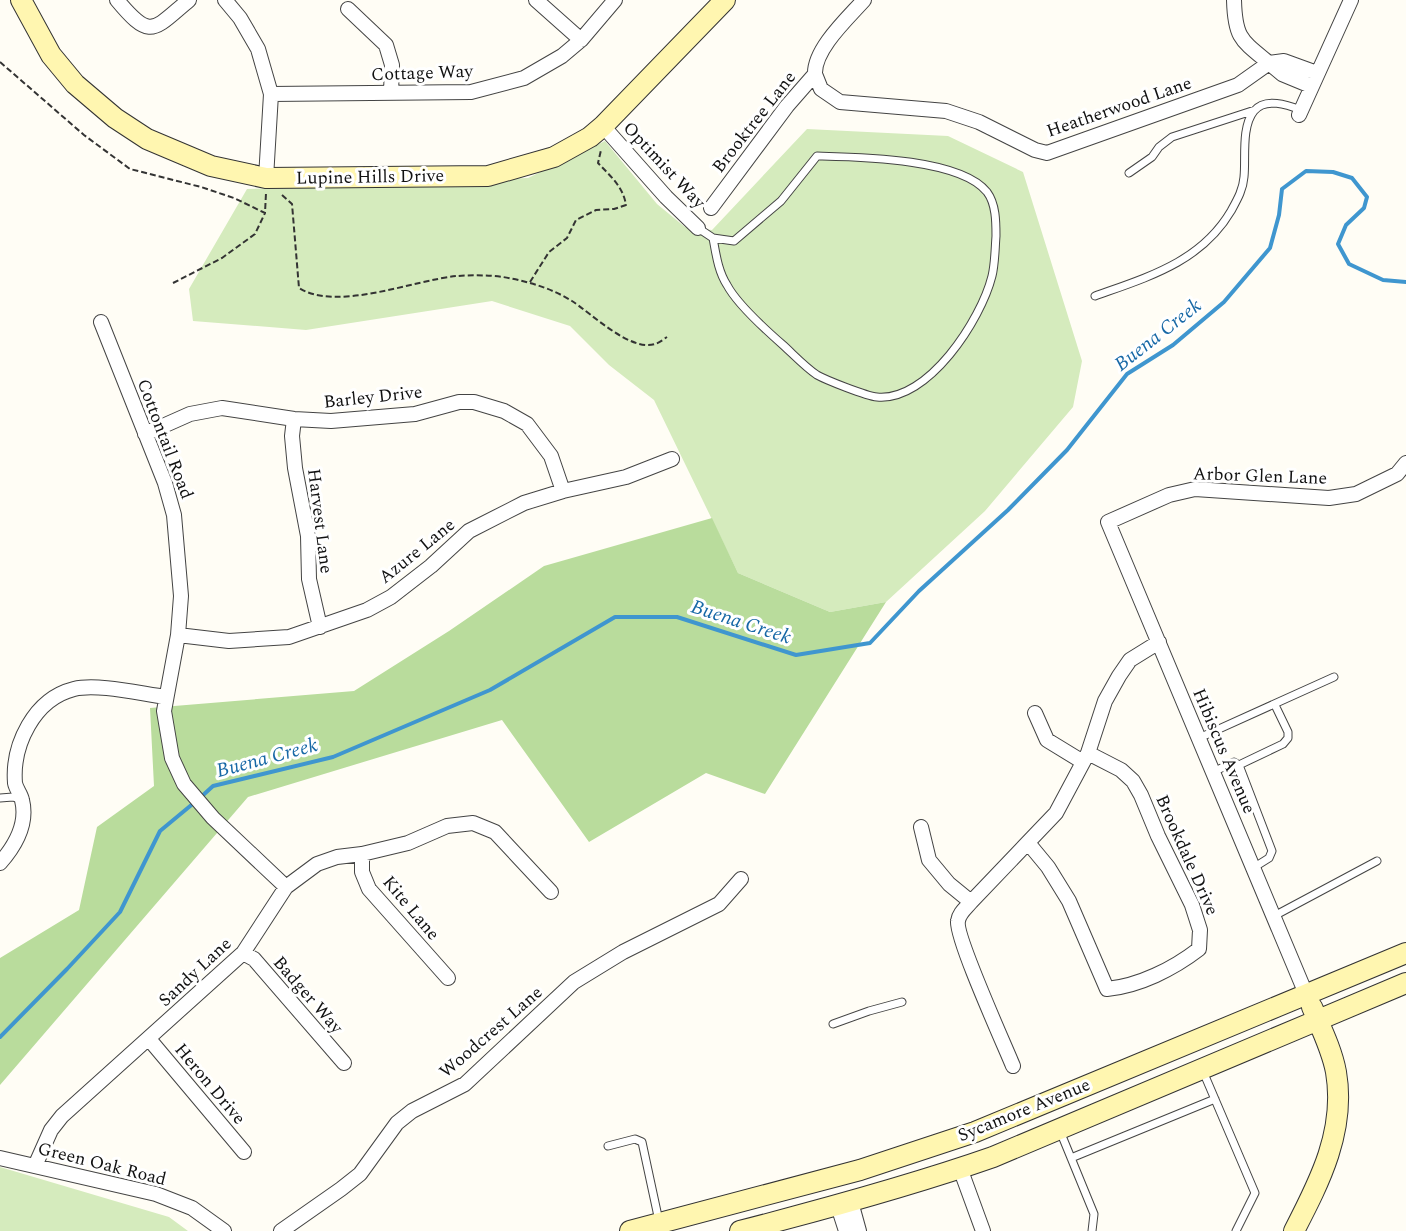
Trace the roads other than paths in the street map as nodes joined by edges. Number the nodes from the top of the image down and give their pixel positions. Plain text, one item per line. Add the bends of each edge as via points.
1 (21, 0) edge
2 (117, 0) edge
3 (189, 0) edge
4 (225, 0) edge
5 (536, 0) edge
6 (615, 0) edge
7 (725, 0) edge
8 (864, 0) edge
9 (1234, 0) edge
10 (1352, 0) edge
11 (348, 9) dead end
12 (580, 40) junction
13 (1269, 63) junction
14 (1317, 73) junction
15 (815, 74) junction
16 (1311, 86) junction
17 (391, 93) junction
18 (271, 94) junction
19 (1255, 110) junction
20 (1300, 112) joint
21 (603, 126) junction
22 (1129, 173) dead end
23 (266, 178) junction
24 (711, 208) dead end
25 (698, 228) joint
26 (713, 238) junction
27 (1095, 296) dead end
28 (101, 322) dead end
29 (294, 419) junction
30 (145, 434) junction
31 (672, 459) dead end
32 (1406, 463) edge
33 (563, 491) junction
34 (1108, 522) joint
35 (320, 627) junction
36 (178, 635) junction
37 (1159, 642) junction
38 (1334, 677) dead end
39 (166, 698) junction
40 (1275, 705) junction
41 (1035, 713) dead end
42 (1199, 738) junction
43 (1086, 757) junction
44 (1239, 765) junction
45 (1213, 772) junction
46 (0, 798) edge
47 (22, 800) junction
48 (921, 827) dead end
49 (1029, 844) junction
50 (362, 854) junction
51 (1377, 861) dead end
52 (0, 863) edge
53 (1253, 867) junction
54 (741, 879) dead end
55 (286, 887) junction
56 (551, 892) dead end
57 (971, 902) junction
58 (1274, 916) junction
59 (243, 953) junction
60 (1406, 953) edge
61 (448, 978) dead end
62 (1406, 983) edge
63 (1306, 994) junction
64 (902, 1002) dead end
65 (1317, 1019) junction
66 (833, 1024) dead end
67 (148, 1039) junction
68 (344, 1063) dead end
69 (1013, 1066) dead end
70 (1202, 1068) junction
71 (1215, 1099) junction
72 (1059, 1128) junction
73 (608, 1146) dead end
74 (244, 1152) dead end
75 (0, 1158) edge
76 (1071, 1158) junction
77 (35, 1166) junction
78 (960, 1168) junction
79 (845, 1204) junction
80 (660, 1223) junction
81 (224, 1231) edge
82 (281, 1231) edge
83 (630, 1231) edge
84 (740, 1231) edge
85 (846, 1231) edge
86 (859, 1231) edge
87 (983, 1231) edge
88 (1092, 1231) edge
89 (1236, 1231) edge
90 (1294, 1231) edge

1 - 23 main road, Lupine Hills Drive via 57,62 75,84 115,118 163,147 211,166
2 - 3 street via 134,21 147,28 156,27
4 - 18 street via 258,49
5 - 12 street
6 - 12 street, Cottage Way
7 - 21 main road, Lupine Hills Drive
8 - 15 street, Brooktree Lane via 827,42
9 - 13 street via 1241,40
10 - 14 street
11 - 17 street via 386,45 392,65
12 - 17 street, Cottage Way via 562,56 524,78 471,92
13 - 14 street via 1284,61
13 - 15 street, Heatherwood Lane via 1238,84 1047,153 946,111 840,102 821,89
13 - 16 street via 1282,74
14 - 16 street
15 - 24 street, Brooktree Lane
16 - 20 street
17 - 18 street, Cottage Way
18 - 23 street
19 - 20 lane via 1271,103
19 - 22 lane via 1172,137
19 - 27 lane via 1247,129 1243,187 1218,230 1200,249 1179,262
21 - 23 main road, Lupine Hills Drive via 554,157 488,176
21 - 25 street, Optimist Way
25 - 26 lane
26 - 26 lane via 718,266 727,286 763,327 817,375 876,397 905,393 929,377 966,331 992,277 996,218 987,192 970,179 934,166 817,156 781,201 734,241
28 - 30 street, Cottontail Road
29 - 30 street, Barley Drive via 222,408 190,414
29 - 33 street, Barley Drive via 331,421 415,414 474,402 504,411 526,424 551,456
29 - 35 street, Harvest Lane via 295,468 308,536 309,579
30 - 36 street, Cottontail Road via 174,515 181,596
31 - 33 street, Azure Lane via 626,477
32 - 34 street, Arbor Glen Lane via 1397,474 1356,494 1296,497 1195,489 1169,495
33 - 35 street, Azure Lane via 524,503 469,531 391,597
34 - 37 street, Hibiscus Avenue
35 - 36 street, Azure Lane via 289,637 229,641
36 - 39 street, Cottontail Road
37 - 42 street, Hibiscus Avenue
37 - 43 street via 1130,660 1119,676 1105,701
38 - 40 lane
39 - 47 street via 93,687 74,689 53,699 27,728 17,748 15,785
39 - 55 street, Cottontail Road via 164,711 172,758 184,784 213,818
40 - 42 lane
40 - 44 lane via 1288,738
41 - 43 street via 1047,740
42 - 45 street, Hibiscus Avenue
43 - 49 street via 1056,813
43 - 49 street, Brookdale Drive via 1121,770 1142,795 1192,905 1200,930 1198,949 1160,973 1124,987 1107,988 1059,882
44 - 45 lane via 1234,762
44 - 53 lane via 1272,851 1269,858
45 - 53 street, Hibiscus Avenue
46 - 47 lane
47 - 52 street via 23,819 14,847
48 - 57 street via 929,860
49 - 57 street
50 - 55 street, Sandy Lane via 317,864
50 - 56 street, Sandy Lane via 408,843 447,826 473,823 495,832
50 - 61 street, Kite Lane via 362,872 369,889
51 - 58 lane
53 - 58 street, Hibiscus Avenue
54 - 82 street, Woodcrest Lane via 718,904 623,952 574,982 465,1083 397,1123 360,1173
55 - 59 street, Sandy Lane
57 - 69 street via 957,923
58 - 63 street, Hibiscus Avenue
59 - 67 street, Sandy Lane
59 - 68 street, Badger Way via 254,959
60 - 63 main road, Sycamore Avenue
62 - 65 main road, Sycamore Avenue
63 - 65 main road
63 - 80 main road, Sycamore Avenue via 975,1132 860,1170
64 - 66 lane
65 - 70 main road, Sycamore Avenue
65 - 90 main road via 1336,1073 1338,1113 1319,1183
67 - 74 street, Heron Drive
67 - 77 street, Sandy Lane via 62,1116 51,1130
70 - 71 lane
70 - 72 main road, Sycamore Avenue
71 - 76 lane
71 - 89 lane via 1255,1193
72 - 76 lane
72 - 78 main road, Sycamore Avenue
73 - 80 lane via 635,1139 642,1142
75 - 77 street, Green Oak Road
76 - 88 lane via 1094,1214
77 - 81 street, Green Oak Road via 156,1194 192,1208
78 - 79 main road, Sycamore Avenue
78 - 87 street
79 - 84 main road, Sycamore Avenue
79 - 85 street
79 - 86 street
80 - 83 main road, Sycamore Avenue

